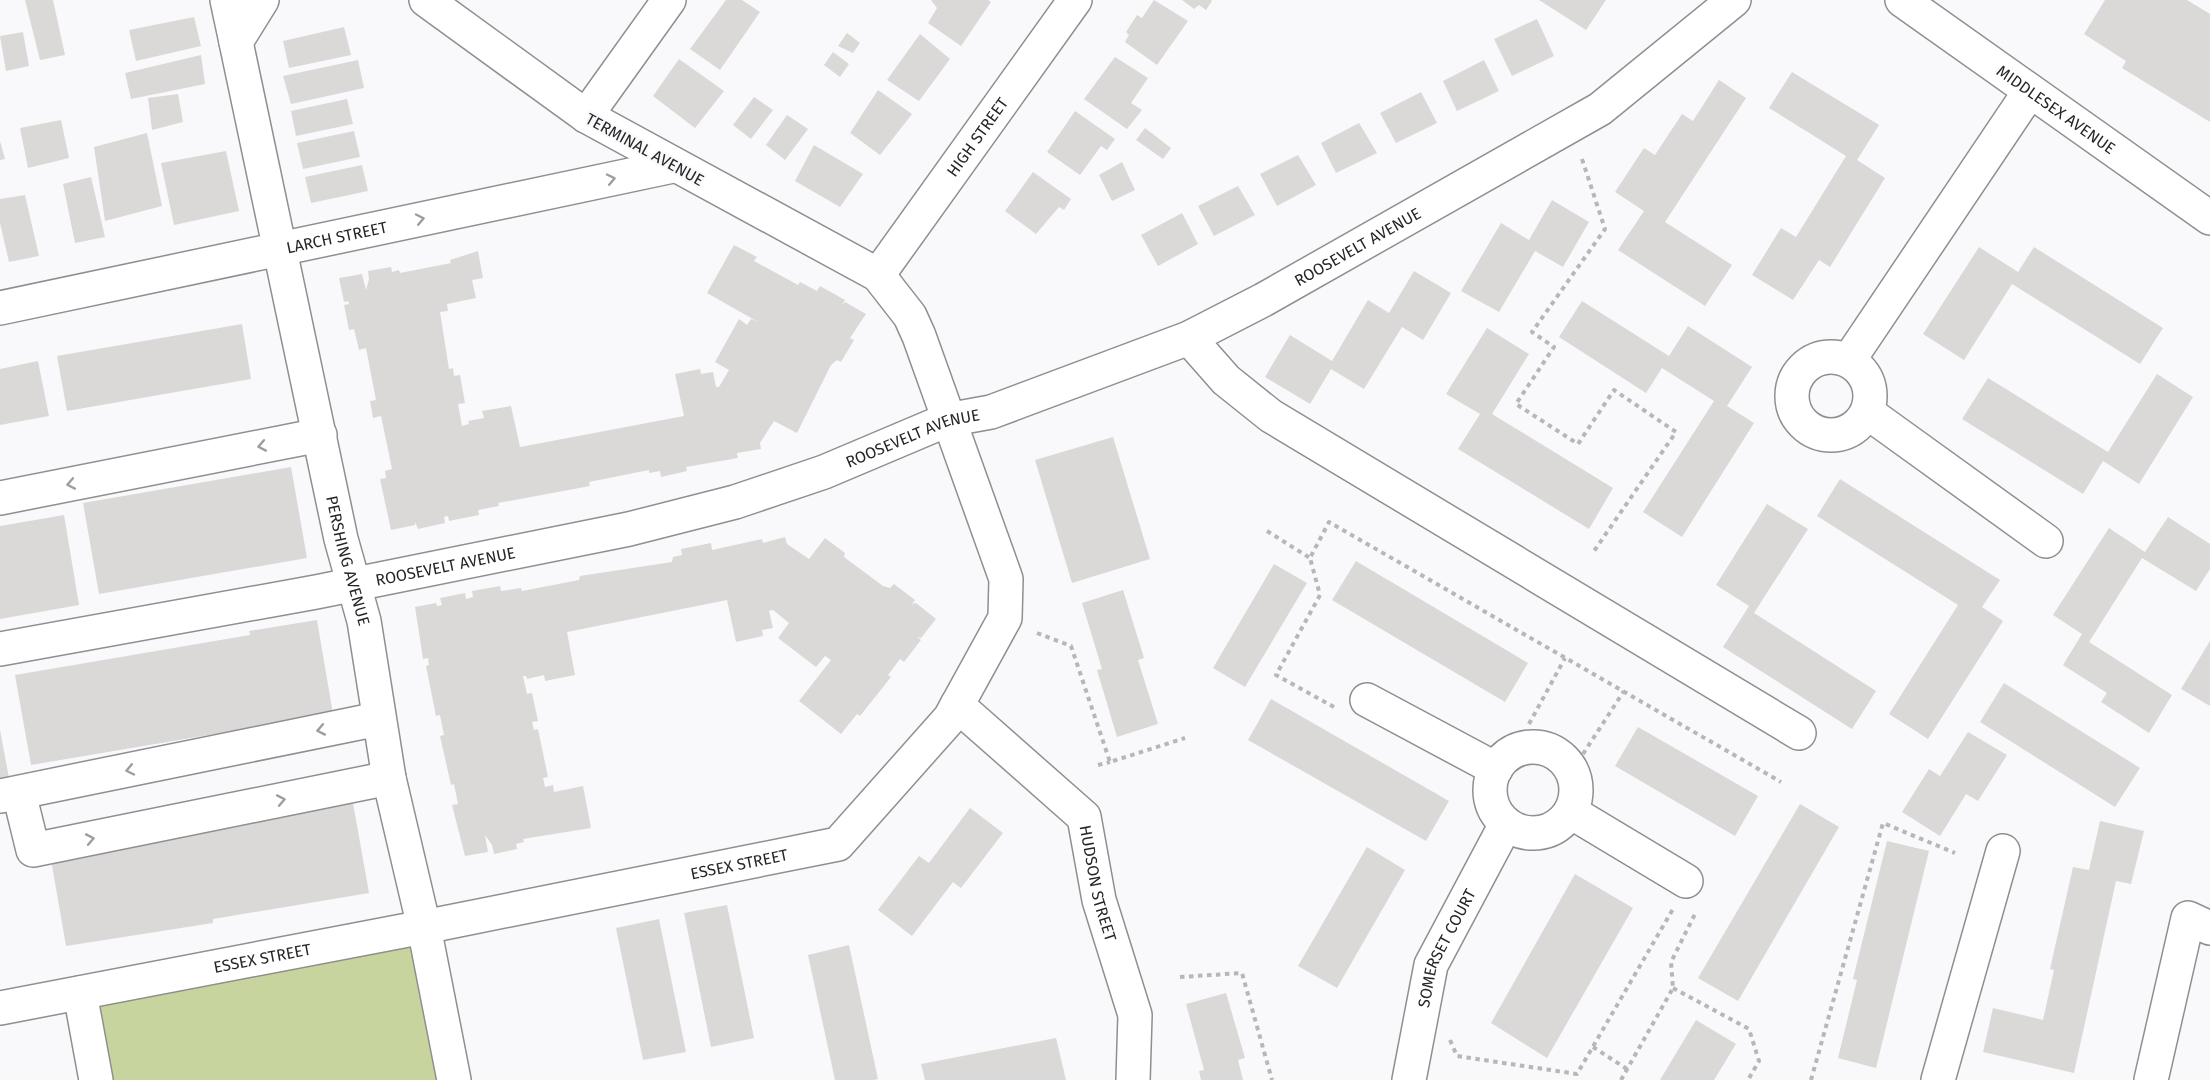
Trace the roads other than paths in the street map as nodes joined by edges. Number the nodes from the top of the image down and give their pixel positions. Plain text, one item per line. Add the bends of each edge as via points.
1 (227, 0) edge
2 (262, 0) edge
3 (426, 0) edge
4 (669, 0) edge
5 (1075, 0) edge
6 (1734, 0) edge
7 (1902, 0) edge
8 (236, 42) junction
9 (2030, 91) junction
10 (586, 116) junction
11 (673, 166) junction
12 (2210, 218) edge
13 (280, 249) junction
14 (878, 275) junction
15 (0, 308) edge
16 (1189, 338) junction
17 (1849, 360) junction
18 (1867, 412) junction
19 (947, 420) junction
20 (320, 435) junction
21 (0, 498) edge
22 (2046, 541) dead end
23 (352, 584) junction
24 (0, 649) edge
25 (1367, 700) dead end
26 (957, 705) junction
27 (378, 719) junction
28 (1799, 733) dead end
29 (1496, 769) junction
30 (389, 778) junction
31 (10, 795) edge
32 (1571, 812) junction
33 (1506, 824) junction
34 (2002, 851) dead end
35 (1681, 892) road end
36 (424, 927) junction
37 (2210, 928) edge
38 (80, 993) junction
39 (0, 1008) edge
40 (96, 1080) edge
41 (454, 1080) edge
42 (1133, 1080) edge
43 (1409, 1080) edge
44 (1938, 1080) edge
45 (2151, 1080) edge

1 - 8 street, PERSHING AVENUE
2 - 8 street
3 - 10 street, TERMINAL AVENUE
4 - 10 street
5 - 14 street, HIGH STREET
6 - 16 street, ROOSEVELT AVENUE via 1600,110
7 - 9 street, MIDDLESEX AVENUE
8 - 13 street, PERSHING AVENUE
9 - 12 street, MIDDLESEX AVENUE
9 - 17 street
10 - 11 street, TERMINAL AVENUE
13 -> 11 street, LARCH STREET
11 - 14 street, TERMINAL AVENUE
13 - 15 street, LARCH STREET
13 - 20 street, PERSHING AVENUE
14 - 19 street, ESSEX STREET via 910,316
16 - 19 street, ROOSEVELT AVENUE via 991,412
16 - 28 street via 1226,380 1271,416
17 - 18 street via 1868,380 1871,396
17 - 18 street via 1832,356 1815,359 1805,366 1793,387 1795,412 1804,425 1819,434 1835,435 1851,430
18 - 22 street
19 - 23 street, ROOSEVELT AVENUE via 824,472 735,502 629,529
19 - 26 street, ESSEX STREET via 1006,579 1005,618
20 -> 21 street
20 - 23 street, PERSHING AVENUE
23 - 24 street, ROOSEVELT AVENUE
23 - 27 street, PERSHING AVENUE via 364,621
25 - 29 street
26 - 36 street, ESSEX STREET via 950,718 838,844
26 - 42 street, HUDSON STREET via 1084,817 1100,900 1135,1015
27 - 30 street, PERSHING AVENUE
27 -> 31 street
29 - 32 street via 1520,750 1533,747 1551,751 1573,773 1576,791
29 - 33 street via 1490,786 1492,804
31 -> 30 street via 33,850
30 - 36 street, PERSHING AVENUE
32 - 33 street via 1559,826 1542,833 1524,833
32 - 35 street
33 - 43 street, SOMERSET COURT via 1431,965
34 - 44 street
36 - 38 street, ESSEX STREET
36 - 41 street, PERSHING AVENUE
37 - 45 street via 2188,918
38 - 39 street, ESSEX STREET
38 - 40 street

